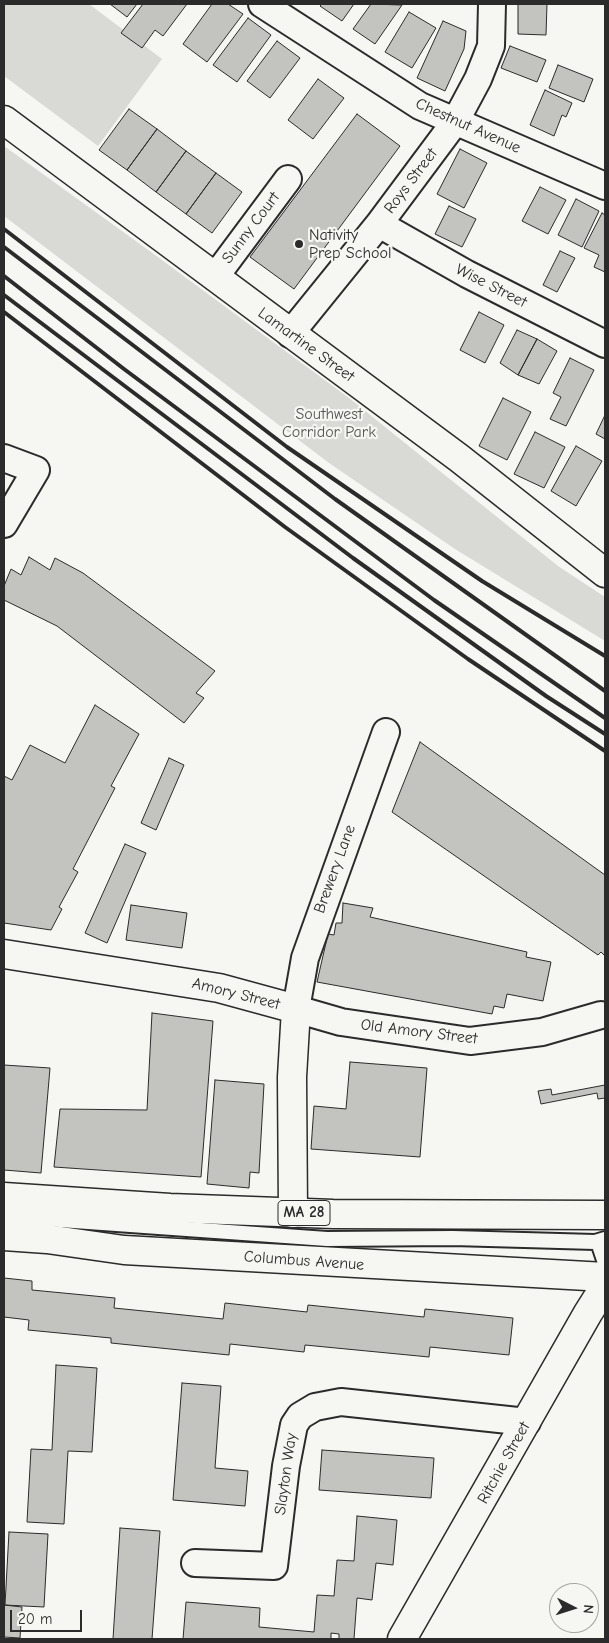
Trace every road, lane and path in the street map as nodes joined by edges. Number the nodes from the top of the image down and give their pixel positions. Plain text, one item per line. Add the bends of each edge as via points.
1 (262, 4) edge
2 (492, 4) edge
3 (4, 120) edge
4 (455, 122) junction
5 (288, 179) dead end
6 (605, 186) edge
7 (379, 224) junction
8 (215, 278) junction
9 (290, 334) junction
10 (605, 344) edge
11 (4, 458) edge
12 (4, 524) edge
13 (605, 573) edge
14 (386, 732) dead end
15 (4, 954) edge
16 (296, 1009) junction
17 (601, 1015) dead end
18 (4, 1197) edge
19 (293, 1212) junction
20 (4, 1216) edge
21 (605, 1216) edge
22 (4, 1236) edge
23 (602, 1240) edge
24 (605, 1263) edge
25 (605, 1277) edge
26 (605, 1286) edge
27 (527, 1422) junction
28 (196, 1563) dead end
29 (402, 1639) edge

1 - 4 street, Chestnut Avenue via 420,106
2 - 4 street, Roys Street via 491,46
3 - 8 street, Lamartine Street
4 - 6 street, Chestnut Avenue
4 - 7 street, Roys Street
5 - 8 street, Sunny Court
7 - 9 street, Roys Street
7 - 10 street, Wise Street via 467,274
8 - 9 street, Lamartine Street
9 - 13 street, Lamartine Street via 459,458
11 - 12 street via 36,470
14 - 16 street, Brewery Lane via 304,958
15 - 16 street, Amory Street via 219,988
16 - 17 street, Old Amory Street via 340,1022 470,1041 542,1032
16 - 19 street, Amory Street via 292,1077
18 - 19 street, MA 28
19 - 21 street, MA 28
20 - 23 lane, Columbus Avenue via 327,1239
22 - 25 street, Columbus Avenue via 124,1250
23 - 24 lane, Columbus Avenue
26 - 27 street, Ritchie Street
27 - 28 street, Slayton Way via 341,1402 315,1408 300,1416 294,1425 274,1566
27 - 29 street, Ritchie Street

